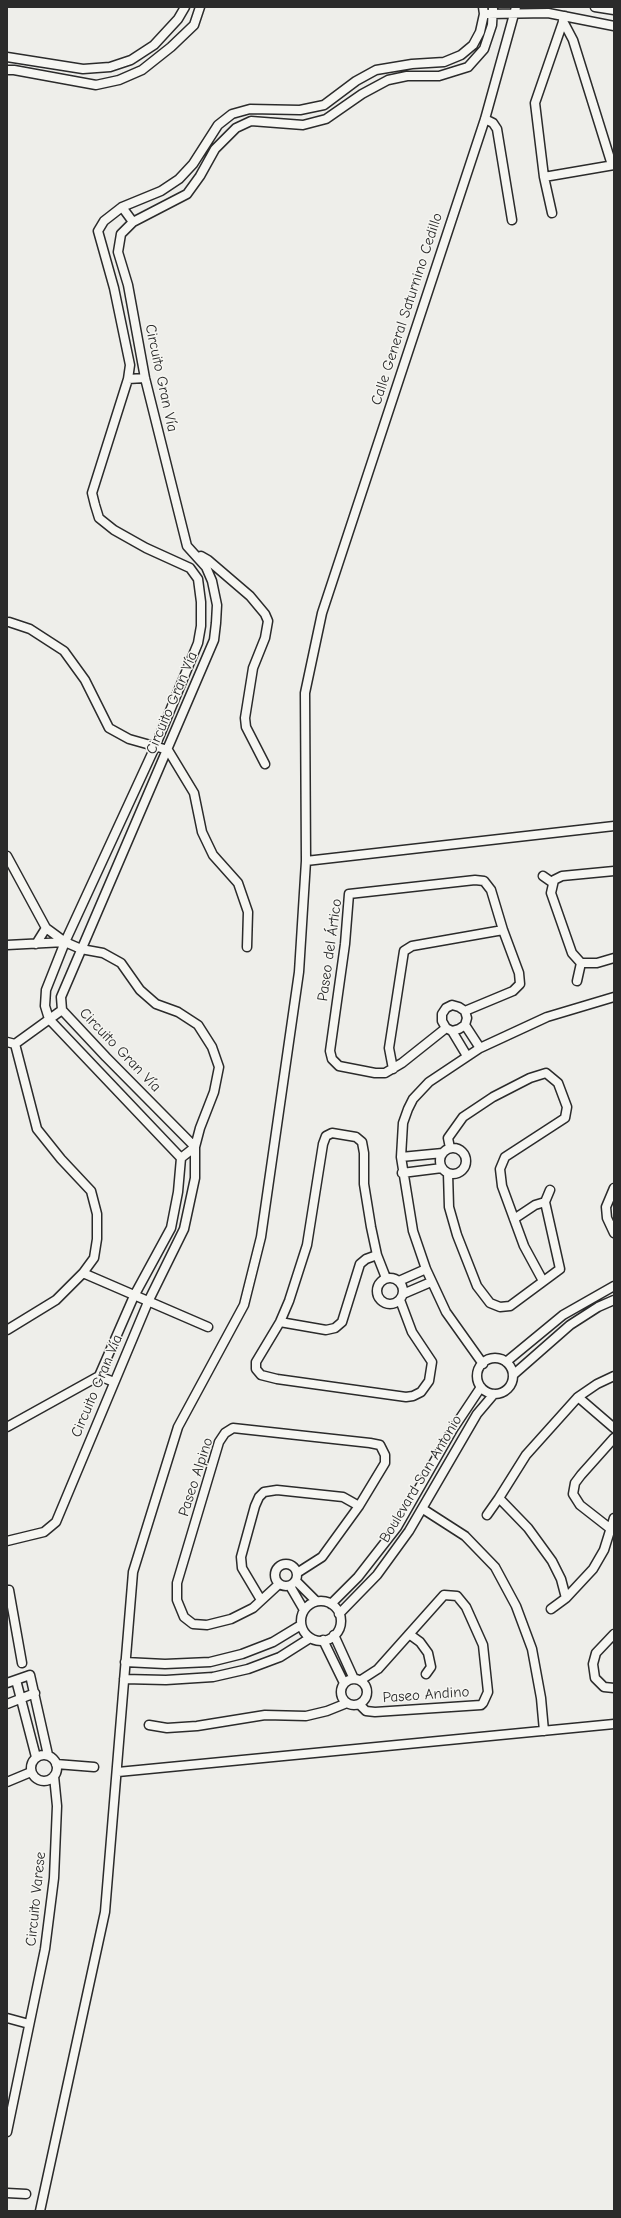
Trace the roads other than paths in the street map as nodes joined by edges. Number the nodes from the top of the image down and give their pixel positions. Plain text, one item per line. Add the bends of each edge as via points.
1 (185, 7) edge
2 (200, 7) edge
3 (595, 7) edge
4 (598, 7) edge
5 (493, 10) edge
6 (515, 10) edge
7 (614, 10) edge
8 (483, 11) edge
9 (564, 19) junction
10 (614, 26) edge
11 (7, 56) edge
12 (7, 70) edge
13 (250, 109) junction
14 (484, 119) junction
15 (251, 121) junction
16 (613, 165) edge
17 (544, 177) junction
18 (122, 207) junction
19 (552, 212) dead end
20 (512, 220) dead end
21 (133, 222) junction
22 (145, 378) junction
23 (128, 379) junction
24 (197, 557) junction
25 (190, 568) junction
26 (9, 622) dead end
27 (155, 747) junction
28 (168, 750) junction
29 (266, 764) dead end
30 (614, 826) edge
31 (7, 856) edge
32 (306, 861) junction
33 (614, 871) edge
34 (543, 876) dead end
35 (553, 883) junction
36 (46, 928) junction
37 (502, 930) junction
38 (65, 942) junction
39 (36, 944) junction
40 (7, 945) edge
41 (247, 947) dead end
42 (81, 949) junction
43 (614, 958) edge
44 (581, 963) junction
45 (577, 981) dead end
46 (614, 997) edge
47 (62, 1010) junction
48 (465, 1011) junction
49 (49, 1019) junction
50 (465, 1024) junction
51 (449, 1029) junction
52 (11, 1043) edge
53 (480, 1048) junction
54 (467, 1056) junction
55 (106, 1057) junction
56 (96, 1068) junction
57 (393, 1069) junction
58 (195, 1147) junction
59 (450, 1148) junction
60 (443, 1153) junction
61 (401, 1157) junction
62 (181, 1158) junction
63 (445, 1171) junction
64 (402, 1173) junction
65 (614, 1188) edge
66 (550, 1190) dead end
67 (545, 1202) junction
68 (514, 1219) junction
69 (614, 1233) edge
70 (377, 1255) junction
71 (426, 1269) junction
72 (83, 1273) junction
73 (386, 1278) junction
74 (399, 1281) junction
75 (543, 1281) junction
76 (431, 1282) junction
77 (614, 1286) edge
78 (134, 1296) junction
79 (402, 1297) junction
80 (614, 1300) edge
81 (148, 1302) junction
82 (280, 1322) junction
83 (208, 1327) dead end
84 (7, 1330) edge
85 (506, 1362) junction
86 (483, 1364) junction
87 (513, 1375) junction
88 (99, 1376) junction
89 (614, 1376) edge
90 (114, 1382) junction
91 (481, 1387) junction
92 (494, 1394) junction
93 (578, 1397) junction
94 (7, 1427) edge
95 (614, 1428) edge
96 (614, 1438) edge
97 (499, 1498) junction
98 (359, 1506) junction
99 (423, 1509) junction
100 (487, 1515) dead end
101 (614, 1518) edge
102 (612, 1530) junction
103 (7, 1541) edge
104 (294, 1580) junction
105 (279, 1584) junction
106 (9, 1590) dead end
107 (566, 1598) junction
108 (261, 1600) junction
109 (316, 1601) junction
110 (331, 1604) junction
111 (551, 1609) dead end
112 (304, 1610) junction
113 (10, 1614) edge
114 (339, 1614) junction
115 (301, 1625) junction
116 (409, 1634) junction
117 (614, 1634) edge
118 (334, 1635) junction
119 (310, 1638) junction
120 (323, 1640) junction
121 (125, 1662) junction
122 (22, 1664) dead end
123 (426, 1674) dead end
124 (124, 1679) junction
125 (16, 1680) junction
126 (358, 1680) junction
127 (7, 1683) edge
128 (344, 1683) junction
129 (614, 1688) edge
130 (35, 1693) junction
131 (21, 1698) junction
132 (347, 1703) junction
133 (7, 1704) edge
134 (359, 1704) junction
135 (614, 1724) edge
136 (149, 1725) dead end
137 (544, 1731) junction
138 (48, 1755) junction
139 (36, 1757) junction
140 (56, 1764) junction
141 (94, 1767) dead end
142 (31, 1772) junction
143 (118, 1772) junction
144 (54, 1776) junction
145 (7, 1782) edge
146 (7, 2018) edge
147 (30, 2024) junction
148 (7, 2132) edge
149 (7, 2193) edge
150 (26, 2194) dead end
151 (40, 2211) edge

1 - 11 street via 178,19 154,44 131,60 110,67 83,69
2 - 12 street via 194,25 171,47 142,70 119,80 96,85
3 - 4 street
4 - 7 street
5 - 6 street
5 - 8 street
5 - 15 street via 492,25 484,49 468,67 439,76 407,76 388,80 326,119 303,125
6 - 9 street via 548,13
6 - 14 street, Calle General Saturnino Cedillo
8 - 13 street, Circuito Gran Vía via 480,32 473,45 461,55 444,62 376,70 356,81 324,105 300,110
9 - 10 street
9 - 16 street
9 - 17 street via 535,103
13 - 15 street
13 - 18 street, Circuito Gran Vía via 232,114 218,125 194,164 179,179 161,191
14 - 20 street via 493,123 497,129
14 - 32 street, Calle General Saturnino Cedillo via 322,613 305,693
15 - 21 street, Circuito Gran Vía via 236,128 215,149 187,194
16 - 17 street
17 - 19 street
18 - 21 street
18 - 23 street, Circuito Gran Vía via 104,221 98,231 114,288 130,365
21 - 22 street, Circuito Gran Vía via 121,234 118,252 128,285
22 - 23 street
22 - 24 street, Circuito Gran Vía via 187,546
23 - 25 street, Circuito Gran Vía via 92,493 94,505 100,518 114,530
24 - 25 street
24 - 28 street, Circuito Gran Vía via 206,567 212,581 217,605 214,640
24 - 29 street via 201,556 208,560 250,596 268,621 265,638 253,668 245,718 246,727
25 - 27 street, Circuito Gran Vía via 198,579 201,602 198,643
26 - 27 street via 30,629 64,651 85,680 109,728 129,739
27 - 28 street
27 - 38 street, Circuito Gran Vía
28 - 41 street via 194,793 202,832 213,855 238,883 248,912
28 - 42 street, Circuito Gran Vía
30 - 32 street
31 - 36 street
32 - 121 street, Calle General Saturnino Cedillo via 299,972 261,1237 244,1305 178,1427 133,1572
33 - 35 street via 562,876
34 - 35 street
35 - 44 street via 551,893 572,953
36 - 38 street
36 - 39 street
37 - 48 street, Paseo del Ártico via 519,973 520,984 513,991
37 - 57 street via 412,946 404,951 389,1048
37 - 57 street, Paseo del Ártico via 490,890 484,881 349,894 345,944 330,1050 332,1059 339,1066 375,1073 385,1073
38 - 39 street
38 - 42 street
38 - 49 street, Circuito Gran Vía via 46,990 45,1006
39 - 40 street
42 - 47 street, Circuito Gran Vía via 61,997
42 - 58 street via 103,953 121,963 140,990 156,1004 178,1012 198,1025 212,1047 219,1067 214,1092
43 - 44 street via 597,963
44 - 45 street
46 - 53 street via 547,1016
47 - 49 street
47 - 55 street, Circuito Gran Vía
48 - 50 street
48 - 51 street via 459,1006 452,1005 446,1008 442,1014 442,1022
49 - 52 street
49 - 56 street, Circuito Gran Vía
50 - 51 street, Paseo del Ártico via 459,1030
50 - 53 street
51 - 54 street
51 - 57 street, Paseo del Ártico
52 - 72 street via 38,1129 61,1159 91,1191 97,1214 97,1239 94,1258
53 - 54 street
54 - 61 street via 429,1082 413,1099 402,1124
55 - 56 street
55 - 58 street, Circuito Gran Vía
56 - 62 street, Circuito Gran Vía
58 - 62 street
58 - 81 street, Circuito Gran Vía via 195,1178 184,1229
59 - 60 street
59 - 63 street via 463,1153 466,1159 465,1166 461,1172 455,1174
59 - 68 street via 448,1138 463,1117 493,1097 530,1078 546,1073 558,1083 567,1107 565,1118 505,1157 500,1169 502,1186
60 - 61 street
60 - 63 street via 440,1161
61 - 64 street
62 - 78 street, Circuito Gran Vía via 172,1228
63 - 64 street
63 - 75 street via 449,1207 457,1235 478,1286 490,1303 500,1307 510,1306
64 - 71 street via 413,1231
65 - 69 street via 606,1207 607,1218
66 - 67 street
67 - 68 street via 535,1205
67 - 75 street via 560,1270
68 - 75 street via 524,1246
70 - 73 street
70 - 82 street via 360,1264 342,1322 335,1328 326,1330
70 - 82 street via 364,1184 362,1142 356,1137 332,1133 326,1136 323,1144 307,1246
71 - 74 street
71 - 76 street
72 - 78 street
72 - 84 street via 56,1300
73 - 74 street
73 - 79 street via 378,1287 378,1296 388,1304
74 - 79 street via 402,1284
76 - 79 street
76 - 86 street via 446,1312
77 - 85 street via 563,1315
78 - 81 street
78 - 88 street, Circuito Gran Vía
79 - 82 street via 412,1332 432,1362 429,1381 421,1392 406,1398 261,1375 256,1370 256,1362
80 - 87 street, Boulevard San Antonio via 570,1325
81 - 83 street
81 - 90 street, Circuito Gran Vía
85 - 86 street via 496,1358
85 - 87 street
86 - 91 street via 478,1378
87 - 92 street, Boulevard San Antonio via 508,1389
88 - 90 street
88 - 94 street
89 - 93 street
90 - 103 street, Circuito Gran Vía via 56,1522 44,1532
91 - 92 street
91 - 110 street, Boulevard San Antonio via 449,1434 397,1527 358,1577
92 - 99 street, Boulevard San Antonio via 477,1414
93 - 95 street
93 - 97 street via 526,1455
96 - 102 street via 580,1475 573,1494 580,1505
97 - 100 street
97 - 107 street via 528,1528 548,1555 561,1579
98 - 104 street, Paseo Alpino via 322,1557
98 - 108 street via 343,1497 277,1490 264,1492 255,1506 241,1557 242,1568
98 - 108 street, Paseo Alpino via 385,1463 385,1455 380,1446 238,1427 226,1433 219,1442 177,1583 177,1600 184,1618 193,1624 207,1625 231,1619 253,1608
99 - 114 street, Boulevard San Antonio via 377,1575
99 - 137 street via 466,1536 495,1567 516,1606 532,1649
101 - 102 street
102 - 107 street via 593,1569
104 - 105 street
104 - 105 street via 290,1565 279,1567 276,1577
104 - 109 street
104 - 112 street
105 - 108 street, Paseo Alpino
106 - 113 street
107 - 111 street
109 - 110 street
109 - 112 street
110 - 114 street
112 - 115 street
113 - 122 street
114 - 118 street via 340,1626
115 - 119 street
115 - 121 street via 273,1642 242,1654 210,1662
116 - 123 street, Paseo Andino via 420,1642 428,1653 430,1667
116 - 126 street, Paseo Andino via 378,1669
116 - 134 street, Paseo Andino via 444,1595 457,1596 473,1619 483,1645 487,1673 486,1700 480,1705 375,1712 366,1711
117 - 129 street via 596,1653 593,1664 595,1678 604,1687
118 - 120 street
118 - 126 street, Paseo Andino
119 - 120 street
119 - 124 street via 280,1657 213,1677
120 - 128 street
121 - 124 street, Calle General Saturnino Cedillo
124 - 143 street, Calle General Saturnino Cedillo
125 - 127 street
125 - 130 street via 30,1675
125 - 131 street
126 - 128 street, Paseo Andino
126 - 134 street, Paseo Andino via 367,1691 365,1699
128 - 132 street via 340,1691
130 - 131 street
130 - 138 street
131 - 133 street
131 - 139 street
132 - 134 street, Paseo Andino
132 - 136 street, Paseo Andino via 306,1716 265,1715 167,1728
135 - 137 street
137 - 143 street
138 - 139 street
138 - 140 street
139 - 142 street via 31,1763
140 - 141 street
140 - 144 street, Circuito Varese
142 - 144 street via 39,1780 47,1781
142 - 145 street
143 - 151 street, Calle General Saturnino Cedillo via 106,1912
144 - 147 street, Circuito Varese via 58,1806 54,1878 45,1949
146 - 147 street
147 - 148 street, Circuito Varese
149 - 150 street

